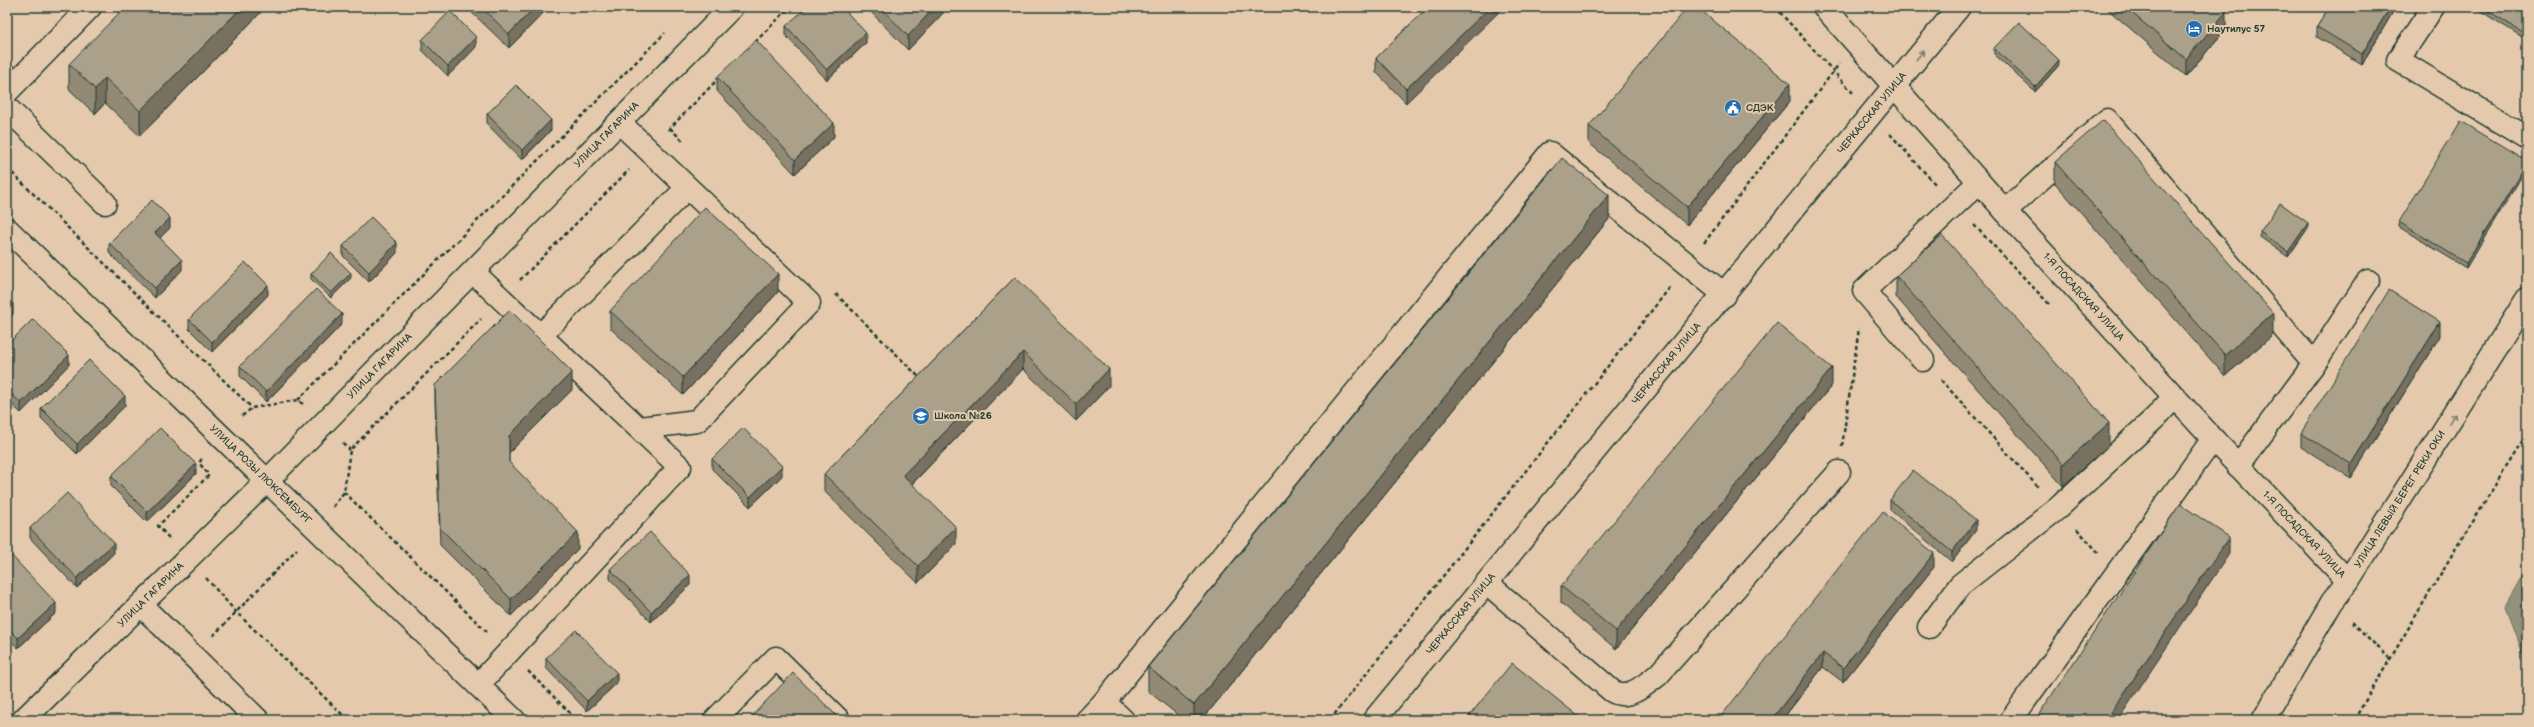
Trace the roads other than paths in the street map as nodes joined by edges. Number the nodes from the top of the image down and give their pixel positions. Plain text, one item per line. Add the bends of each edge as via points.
1 (90, 7) edge
2 (732, 7) edge
3 (1824, 7) edge
4 (1959, 7) edge
5 (2433, 7) edge
6 (1896, 85) junction
7 (7, 92) edge
8 (7, 108) edge
9 (619, 122) junction
10 (2527, 138) edge
11 (1979, 182) junction
12 (686, 189) junction
13 (105, 203) dead end
14 (2005, 211) junction
15 (7, 229) edge
16 (473, 272) junction
17 (2368, 281) dead end
18 (1725, 295) junction
19 (2527, 299) edge
20 (541, 335) junction
21 (1923, 360) road end
22 (2314, 364) junction
23 (2175, 396) junction
24 (640, 428) junction
25 (2213, 439) junction
26 (2238, 466) junction
27 (1839, 472) road end
28 (267, 481) junction
29 (2348, 581) junction
30 (1487, 583) junction
31 (141, 605) junction
32 (1930, 627) dead end
33 (478, 686) junction
34 (1104, 702) junction
35 (23, 720) edge
36 (258, 720) edge
37 (514, 720) edge
38 (715, 720) edge
39 (839, 720) edge
40 (1086, 720) edge
41 (1123, 720) edge
42 (1374, 720) edge
43 (2011, 720) edge
44 (2263, 720) edge

1 - 7 street
2 - 9 street, УЛИЦА ГАГАРИНА
3 - 6 street, 1-Я ПОСАДСКАЯ УЛИЦА
6 -> 4 street, ЧЕРКАССКАЯ УЛИЦА
5 - 10 street via 2398,60
6 - 11 street, 1-Я ПОСАДСКАЯ УЛИЦА
6 - 18 street, ЧЕРКАССКАЯ УЛИЦА
8 - 13 street
9 - 12 street
9 - 16 street, УЛИЦА ГАГАРИНА
11 - 14 street, 1-Я ПОСАДСКАЯ УЛИЦА
11 - 21 street via 1864,291
12 - 20 street
12 - 24 street via 809,303 697,421
14 - 22 street via 2107,120
14 - 23 street, 1-Я ПОСАДСКАЯ УЛИЦА
15 - 28 street, УЛИЦА РОЗЫ ЛЮКСЕМБУРГ
16 - 20 street
16 - 28 street, УЛИЦА ГАГАРИНА
17 - 22 street
18 - 30 street, ЧЕРКАССКАЯ УЛИЦА
18 - 34 street via 1550,153
29 -> 19 street, УЛИЦА ЛЕВЫЙ БЕРЕГ РЕКИ ОКИ
20 - 24 street
22 - 26 street
23 - 25 street, 1-Я ПОСАДСКАЯ УЛИЦА
23 - 32 street via 2156,417 2058,508 1960,585
24 - 33 street via 680,467
25 - 26 street, 1-Я ПОСАДСКАЯ УЛИЦА
25 - 43 street
26 - 29 street, 1-Я ПОСАДСКАЯ УЛИЦА
27 - 30 street via 1658,675 1639,689 1624,695 1612,691
28 - 31 street, УЛИЦА ГАГАРИНА
28 - 33 street, УЛИЦА РОЗЫ ЛЮКСЕМБУРГ
29 - 44 street, УЛИЦА ЛЕВЫЙ БЕРЕГ РЕКИ ОКИ via 2332,602
30 - 42 street, ЧЕРКАССКАЯ УЛИЦА
31 - 35 street, УЛИЦА ГАГАРИНА
31 - 36 street
33 - 37 street, УЛИЦА РОЗЫ ЛЮКСЕМБУРГ
34 - 40 street
34 - 41 street
38 - 39 street via 776,658

